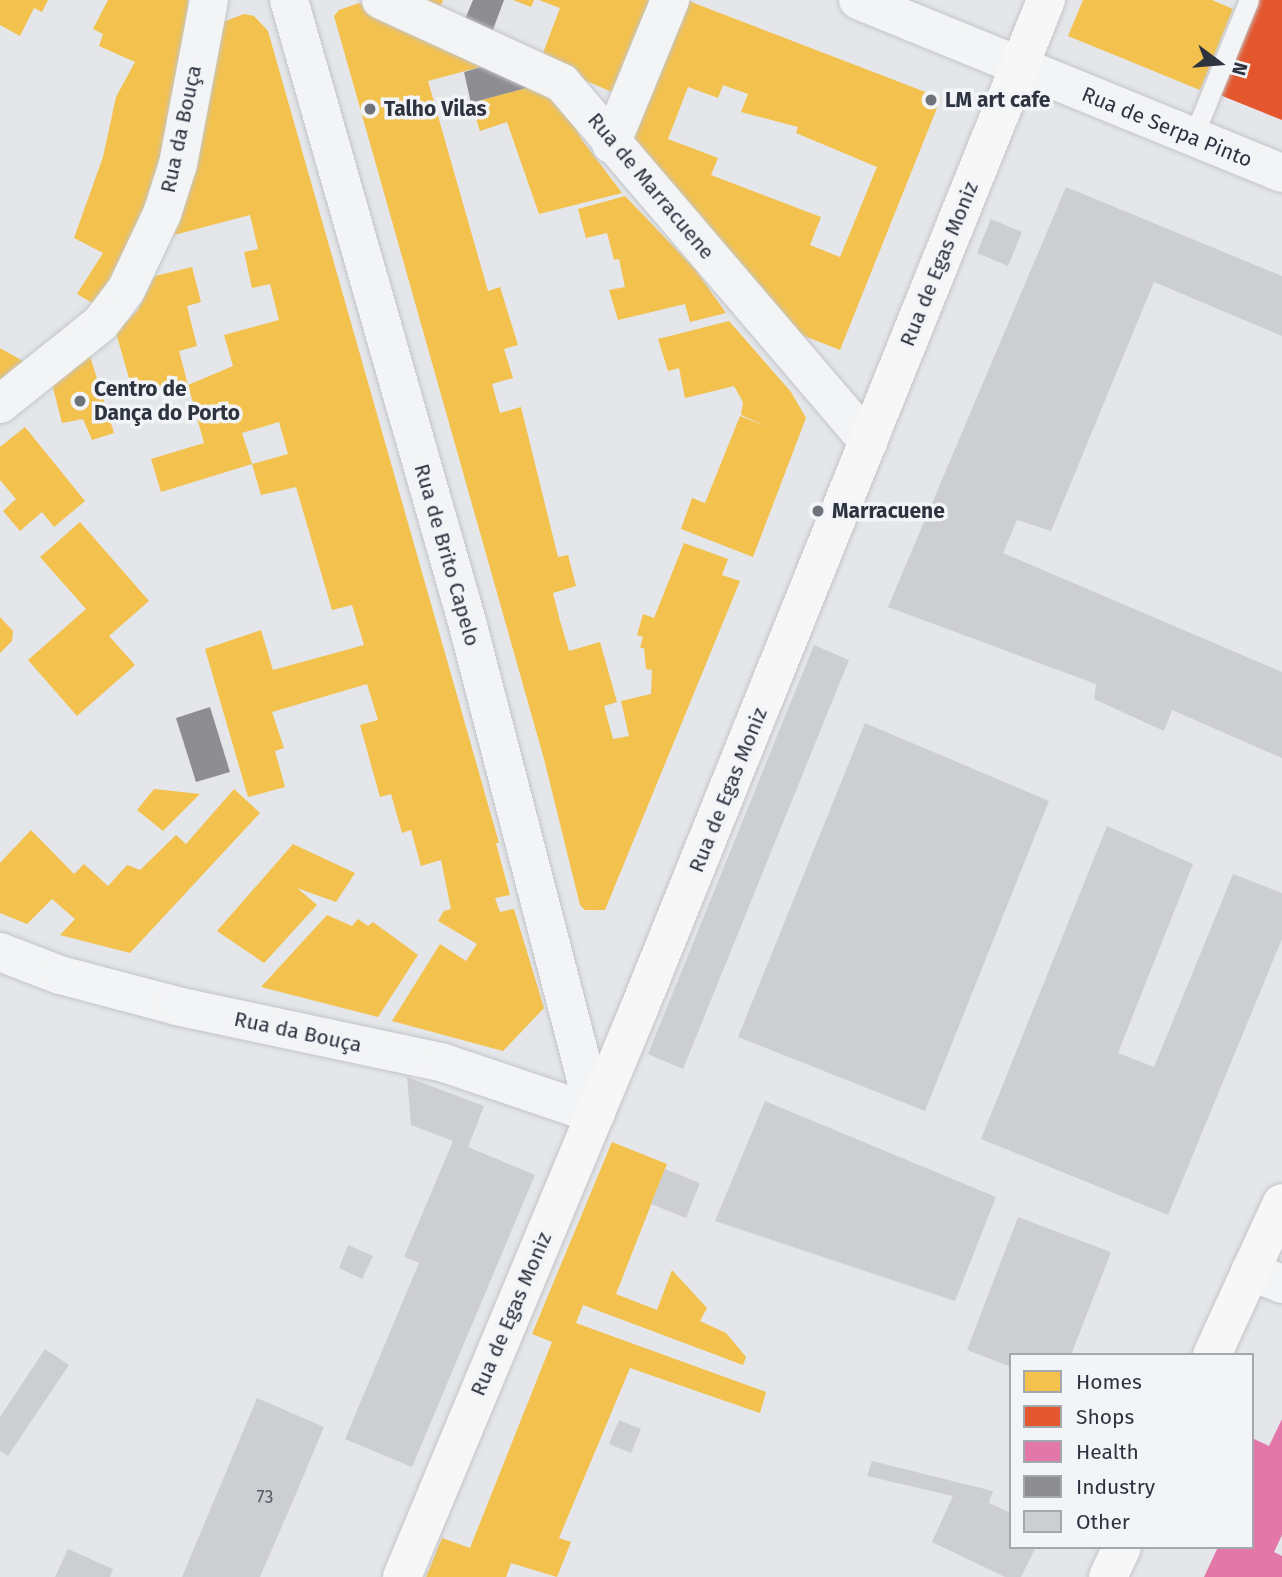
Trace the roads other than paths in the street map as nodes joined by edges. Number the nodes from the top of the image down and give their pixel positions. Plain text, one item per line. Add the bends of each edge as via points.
1 (209, 0) edge
2 (289, 0) edge
3 (381, 0) edge
4 (670, 0) edge
5 (858, 0) edge
6 (1046, 0) edge
7 (1249, 0) edge
8 (1018, 68) junction
9 (1193, 137) junction
10 (611, 144) junction
11 (1282, 173) edge
12 (0, 404) edge
13 (869, 442) junction
14 (0, 952) edge
15 (595, 1114) junction
16 (1282, 1203) edge
17 (1266, 1278) edge
18 (1213, 1353) edge
19 (1121, 1549) edge
20 (402, 1577) edge
21 (1108, 1577) edge

1 - 12 street, Rua da Bouça via 178,164 162,215 127,290 101,323
2 - 15 street, Rua de Brito Capelo via 466,618
3 - 10 street, Rua de Marracuene via 562,83 596,117
4 - 10 street
5 - 8 street, Rua de Serpa Pinto
6 - 8 main road, Rua de Egas Moniz
7 - 9 lane
8 - 9 street, Rua de Serpa Pinto
8 - 13 main road, Rua de Egas Moniz
9 - 11 street, Rua de Serpa Pinto
10 - 13 street, Rua de Marracuene
13 - 15 main road, Rua de Egas Moniz
14 - 15 street, Rua da Bouça via 60,975 177,1006 441,1062
15 - 20 main road, Rua de Egas Moniz
16 - 17 main road
17 - 18 main road
19 - 21 main road

